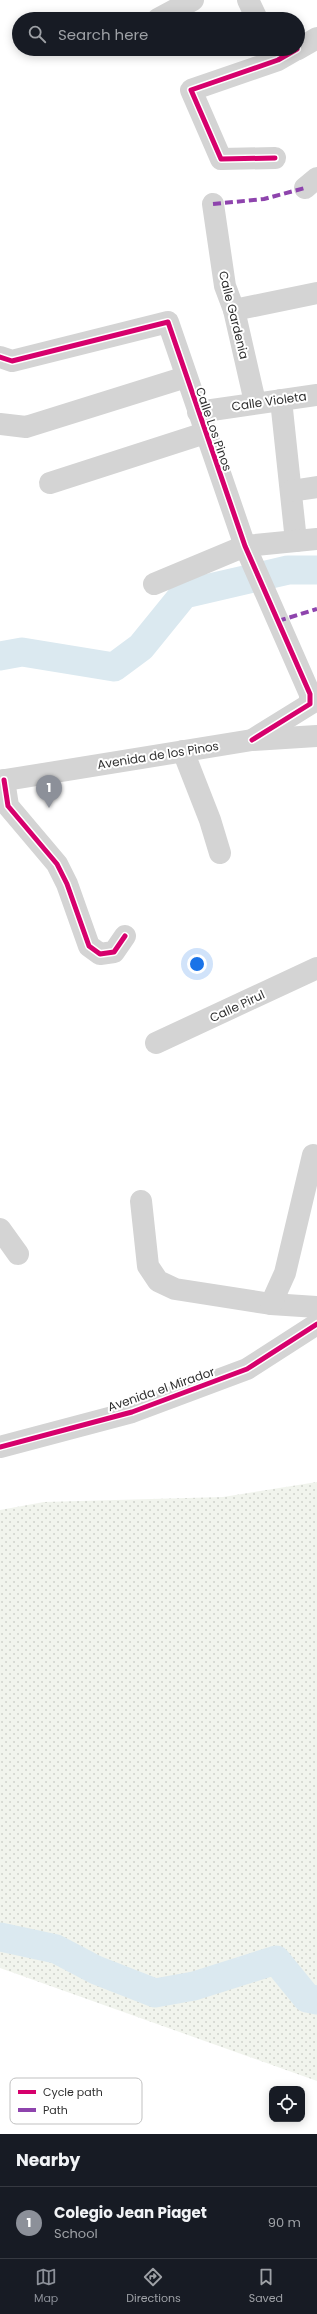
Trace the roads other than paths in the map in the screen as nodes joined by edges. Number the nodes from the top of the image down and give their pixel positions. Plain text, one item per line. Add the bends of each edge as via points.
1 (193, 0) edge
2 (248, 0) edge
3 (171, 12) edge
4 (254, 12) edge
5 (317, 38) edge
6 (305, 45) edge
7 (270, 56) edge
8 (275, 158) dead end
9 (213, 204) dead end
10 (317, 293) edge
11 (234, 310) junction
12 (0, 357) edge
13 (186, 377) junction
14 (317, 395) edge
15 (281, 400) junction
16 (255, 402) junction
17 (198, 412) junction
18 (0, 424) edge
19 (205, 433) junction
20 (50, 483) dead end
21 (317, 488) edge
22 (291, 491) junction
23 (307, 540) edge
24 (244, 544) junction
25 (154, 584) dead end
26 (317, 736) edge
27 (252, 740) junction
28 (183, 751) junction
29 (2, 780) edge
30 (220, 852) dead end
31 (125, 936) dead end
32 (317, 968) edge
33 (156, 1043) dead end
34 (313, 1155) dead end
35 (141, 1201) dead end
36 (0, 1229) edge
37 (18, 1254) dead end
38 (271, 1304) junction
39 (317, 1307) edge
40 (317, 1324) edge
41 (0, 1447) edge

1 - 3 street
2 - 4 street
5 - 6 street
7 - 8 street via 191,90 221,159
9 - 11 street, Calle Gardenia via 225,286
10 - 11 street
11 - 16 street, Calle Gardenia
12 - 13 street, Calle Los Pinos via 12,361 168,322
13 - 17 street, Calle Los Pinos
13 - 18 street via 26,427
14 - 15 street, Calle Violeta
15 - 16 street, Calle Violeta
15 - 22 street
16 - 17 street, Calle Violeta
17 - 19 street, Calle Los Pinos
19 - 20 street
19 - 24 street, Calle Los Pinos
21 - 22 street
22 - 23 street
23 - 24 street
24 - 25 street
24 - 27 street, Calle Los Pinos via 310,694 310,704
26 - 27 street, Avenida de los Pinos
27 - 28 street, Avenida de los Pinos
28 - 29 street, Avenida de los Pinos
28 - 30 street
29 - 31 street via 8,806 57,864 67,884 89,946 100,954 114,952
32 - 33 street, Calle Pirul
34 - 38 street via 285,1273
35 - 38 street via 148,1266 158,1281 175,1289
36 - 37 street
38 - 39 street
40 - 41 street, Avenida el Mirador via 247,1369 132,1412

